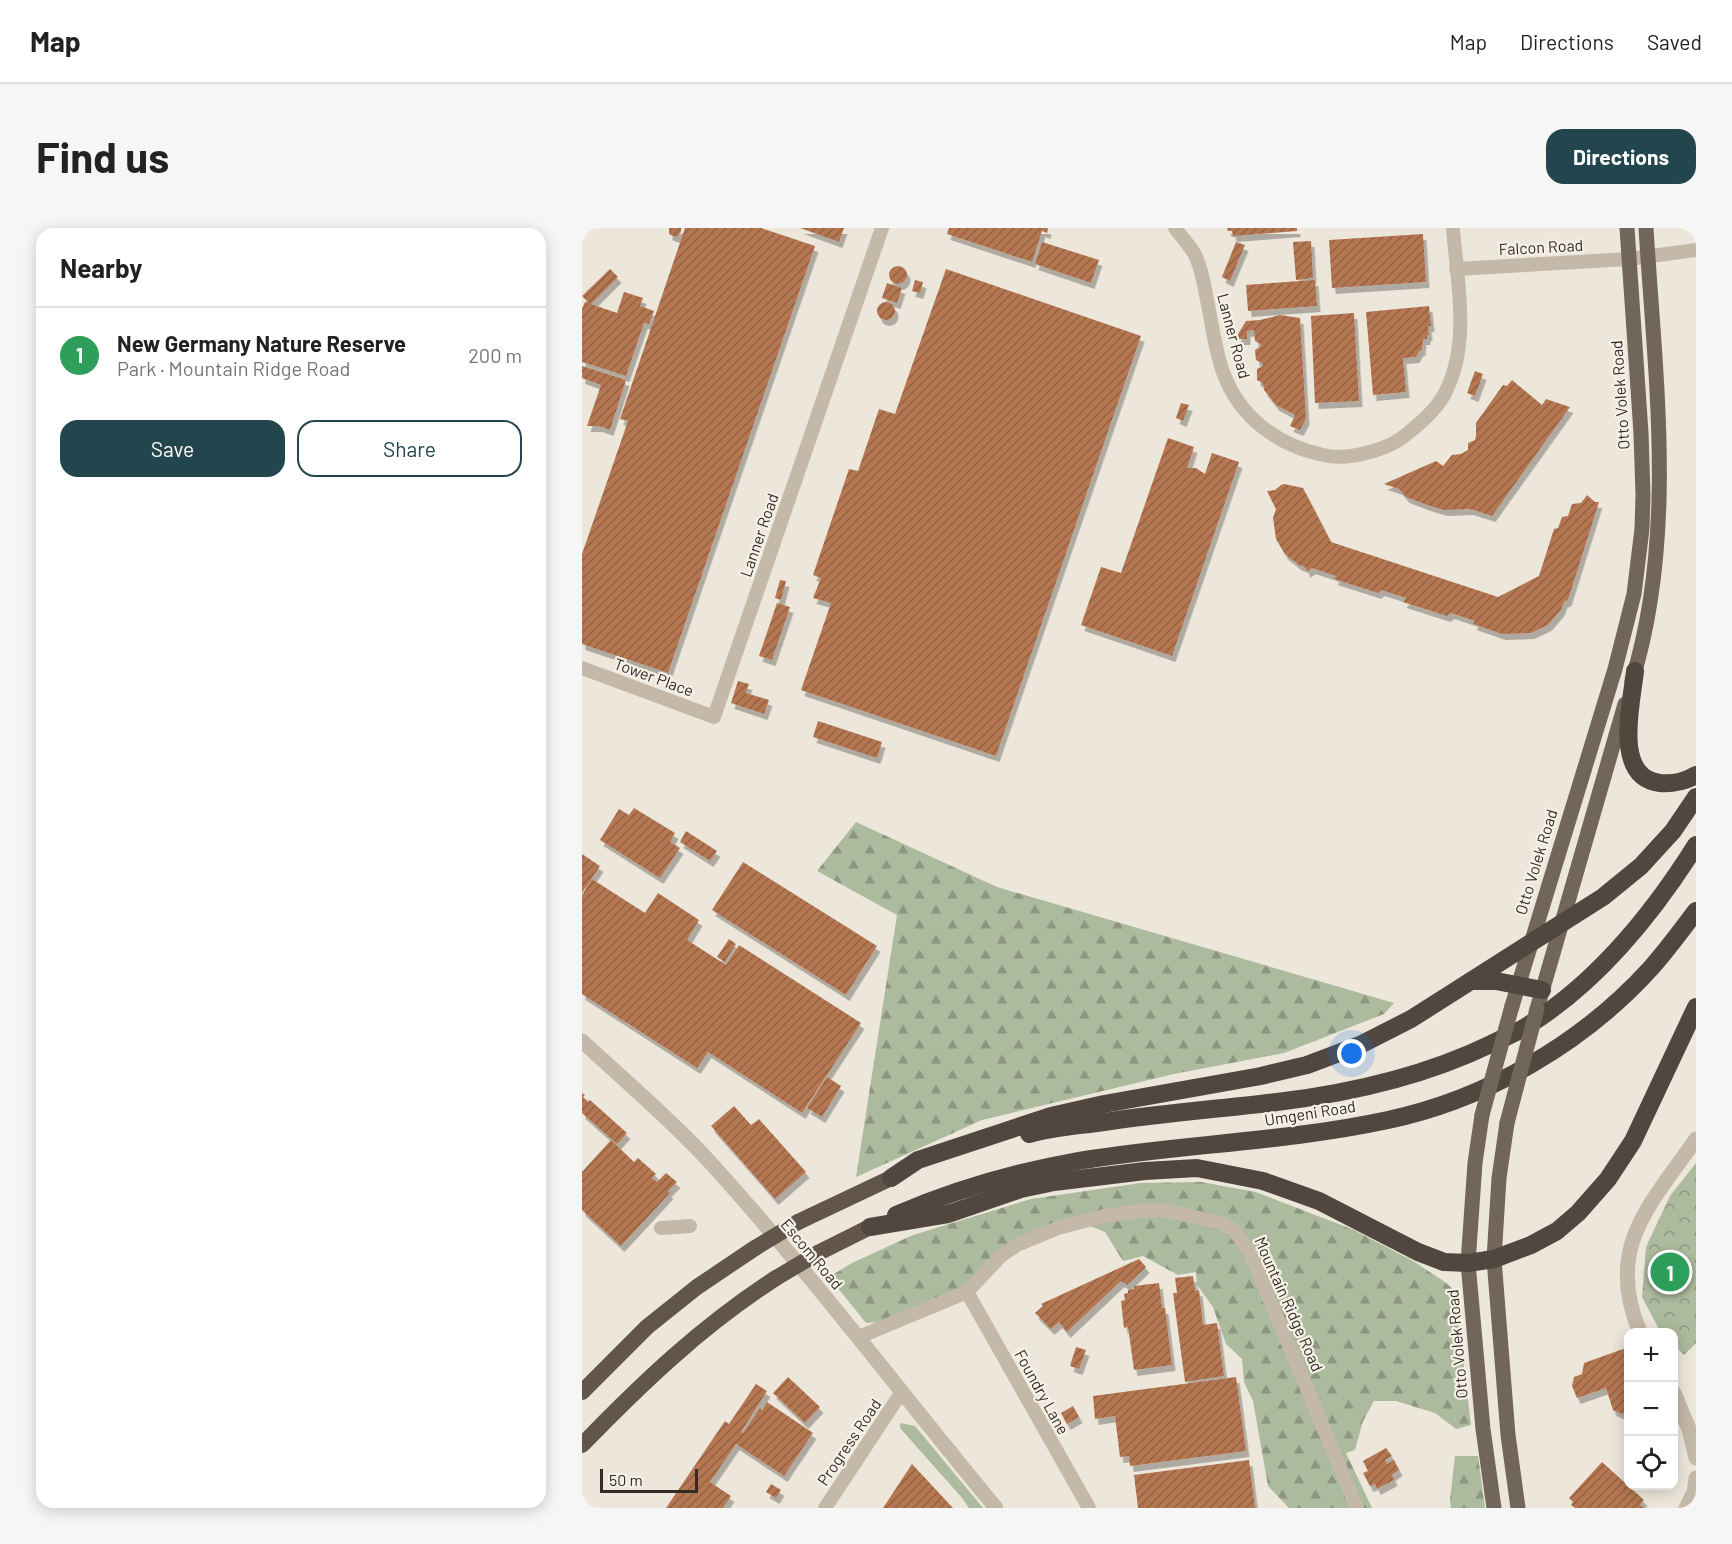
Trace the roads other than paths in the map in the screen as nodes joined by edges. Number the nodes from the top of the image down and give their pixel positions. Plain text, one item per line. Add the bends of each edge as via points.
1 (882, 228) edge
2 (1175, 228) edge
3 (1453, 228) edge
4 (1627, 228) edge
5 (1646, 228) edge
6 (1696, 250) edge
7 (1648, 257) junction
8 (1629, 259) junction
9 (1456, 269) junction
10 (582, 669) edge
11 (1635, 671) junction
12 (714, 717) joint
13 (1696, 775) edge
14 (1696, 797) edge
15 (1696, 845) edge
16 (1696, 911) edge
17 (1562, 923) junction
18 (1530, 942) junction
19 (1472, 981) junction
20 (1518, 985) junction
21 (1542, 990) junction
22 (1696, 1008) edge
23 (582, 1041) edge
24 (1696, 1140) edge
25 (891, 1178) junction
26 (690, 1227) dead end
27 (870, 1227) junction
28 (661, 1228) dead end
29 (1494, 1258) junction
30 (1468, 1263) junction
31 (967, 1292) junction
32 (1638, 1328) edge
33 (859, 1337) junction
34 (582, 1392) edge
35 (901, 1393) junction
36 (1678, 1403) edge
37 (582, 1445) edge
38 (1696, 1458) edge
39 (1696, 1478) edge
40 (825, 1508) edge
41 (996, 1508) edge
42 (1089, 1508) edge
43 (1357, 1508) edge
44 (1494, 1508) edge
45 (1518, 1508) edge
46 (1686, 1508) edge

1 - 12 street, Lanner Road
2 - 9 street, Lanner Road via 1194,254 1201,272 1222,371 1233,395 1261,429 1328,457 1384,448 1403,438 1445,395 1459,350 1461,328
3 - 9 street, Lanner Road
4 - 8 main road, Otto Volek Road
5 - 7 main road
6 - 7 street, Falcon Road
7 - 8 street, Falcon Road
7 - 11 main road via 1657,390 1659,501 1649,602
8 - 9 street, Falcon Road
8 - 18 main road, Otto Volek Road via 1643,495 1635,585 1615,669
10 - 12 street, Tower Place
11 - 13 highway via 1628,738 1630,756 1638,770 1657,783 1677,784
11 - 17 main road
14 - 17 highway via 1641,866
15 - 25 highway, Umgeni Road via 1645,920 1590,976 1528,1026 1462,1058 1394,1081 1345,1091 1040,1131 949,1156
16 - 27 highway, Umgeni Road via 1651,968 1581,1031 1502,1080 1458,1098 1390,1120 1294,1137 1045,1168 934,1199
17 - 18 highway
17 - 21 main road
18 - 19 highway
18 - 20 main road, Otto Volek Road
19 - 20 highway
19 - 25 highway via 1385,1033 1307,1065 1051,1116 918,1160
20 - 21 highway
20 - 30 main road, Otto Volek Road, bridge via 1482,1115
21 - 29 main road, bridge via 1507,1123
22 - 29 highway via 1633,1141 1608,1179 1557,1231 1532,1245
23 - 33 street, Escom Road via 706,1158
24 - 32 street via 1642,1215 1630,1245 1626,1286
25 - 34 highway, bridge via 798,1222 697,1287 647,1327
26 - 28 street
27 - 30 highway via 948,1214 1054,1182 1197,1168 1263,1181 1319,1202 1444,1262
27 - 37 highway, bridge via 818,1253 741,1301 640,1385
29 - 30 highway
29 - 45 main road
30 - 44 main road, Otto Volek Road
31 - 33 street, Mountain Ridge Road
31 - 42 street, Foundry Lane
31 - 43 street, Mountain Ridge Road via 988,1268 1017,1245 1058,1228 1147,1210 1222,1223 1232,1229 1251,1255
33 - 35 street, Escom Road
35 - 40 street, Progress Road
35 - 41 street, Escom Road
36 - 38 street
39 - 46 street

